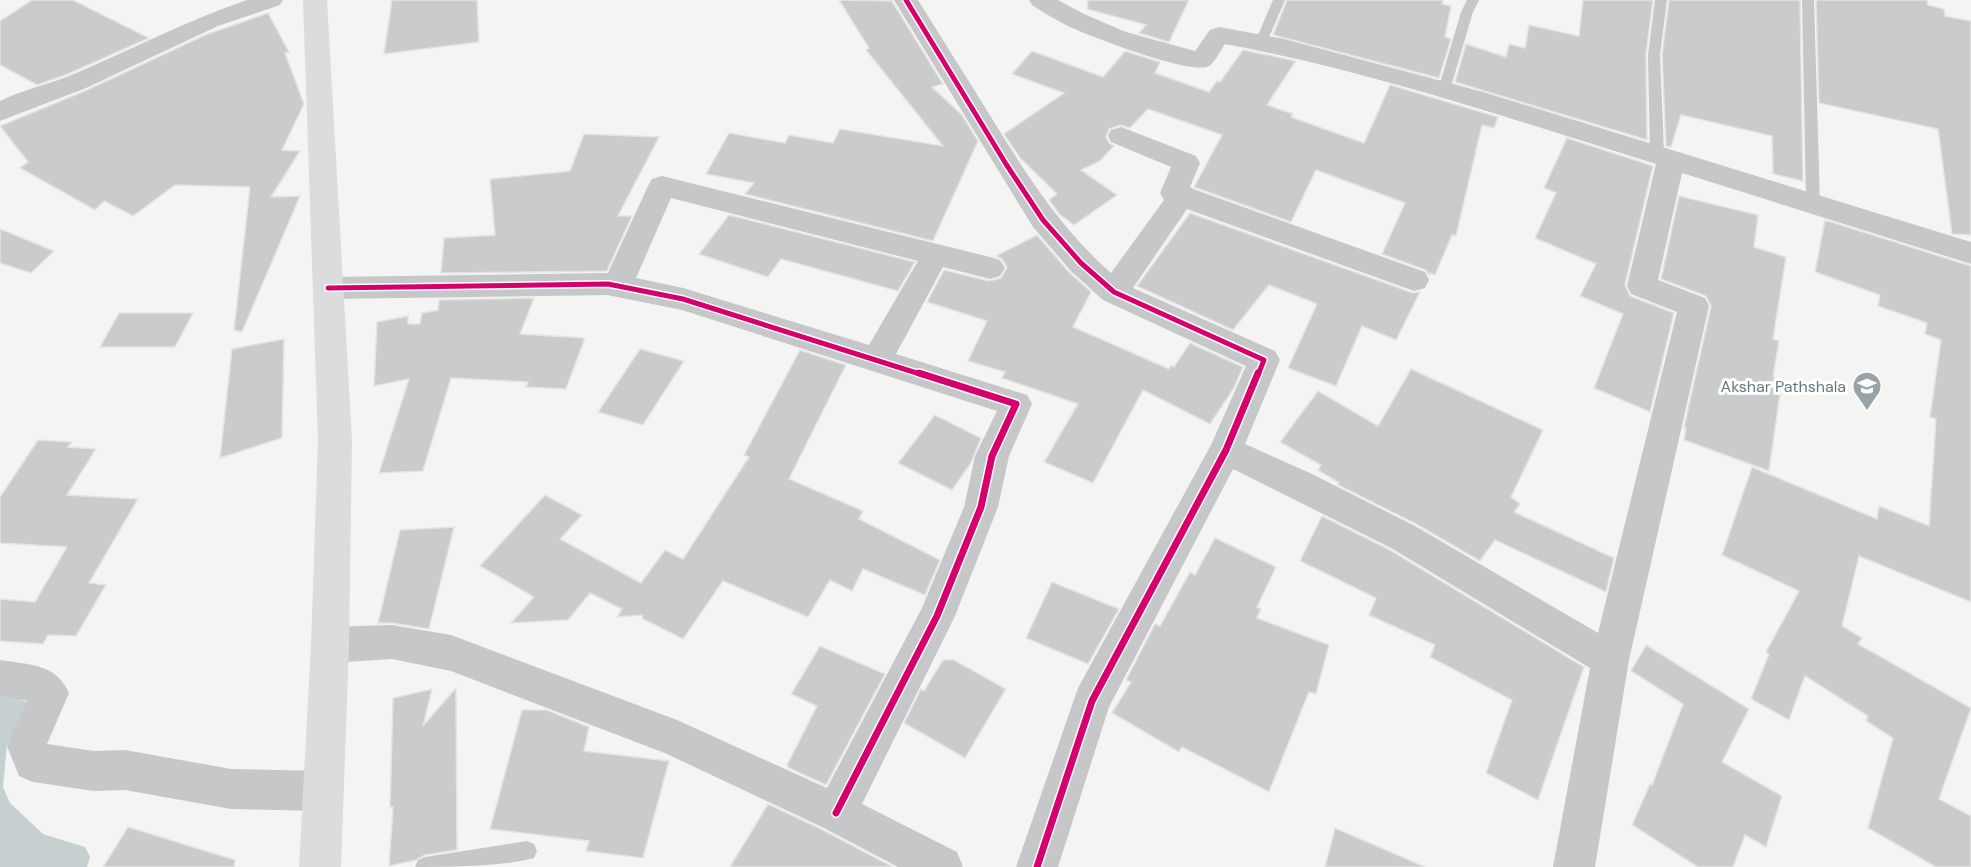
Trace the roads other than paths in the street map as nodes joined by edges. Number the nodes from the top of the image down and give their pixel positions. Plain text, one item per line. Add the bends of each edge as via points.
1 (271, 0) edge
2 (315, 0) edge
3 (906, 0) edge
4 (1041, 0) edge
5 (1279, 0) edge
6 (1473, 0) edge
7 (1661, 0) edge
8 (1808, 0) edge
9 (1261, 42) junction
10 (1444, 90) junction
11 (0, 112) edge
12 (1121, 136) dead end
13 (1664, 156) junction
14 (1182, 195) junction
15 (1814, 203) junction
16 (1971, 253) edge
17 (936, 254) junction
18 (990, 267) dead end
19 (1414, 280) dead end
20 (618, 286) junction
21 (328, 288) junction
22 (1114, 292) junction
23 (877, 360) junction
24 (1226, 450) junction
25 (330, 645) junction
26 (1610, 660) junction
27 (0, 678) edge
28 (323, 791) junction
29 (836, 813) junction
30 (527, 851) dead end
31 (320, 867) edge
32 (424, 867) edge
33 (942, 867) edge
34 (1037, 867) edge
35 (1574, 867) edge

1 - 11 street via 208,21 77,82
2 - 21 main road
3 - 22 street via 1043,220 1081,263
4 - 9 street via 1060,14 1170,55 1200,60 1219,35
5 - 9 lane
6 - 10 lane
7 - 13 lane via 1654,55
8 - 15 lane
9 - 10 street
10 - 13 street
12 - 14 street via 1186,163 1174,193
13 - 15 street
13 - 26 street via 1642,286 1694,306
14 - 19 street
14 - 22 street
15 - 16 street
17 - 18 street
17 - 20 street via 662,186
17 - 23 street
20 - 21 street via 558,283
20 - 23 street via 683,299
21 - 25 main road via 335,440
22 - 24 street via 1264,360
23 - 29 street via 1016,404 992,456 981,507 936,616
24 - 26 street via 1403,537
24 - 34 street via 1092,700
25 - 28 main road
25 - 29 street via 392,642 451,653 677,740
26 - 35 street
27 - 28 street via 42,686 50,693 27,746 33,762 94,771 125,770 231,789
28 - 31 main road
29 - 33 street
30 - 32 lane

